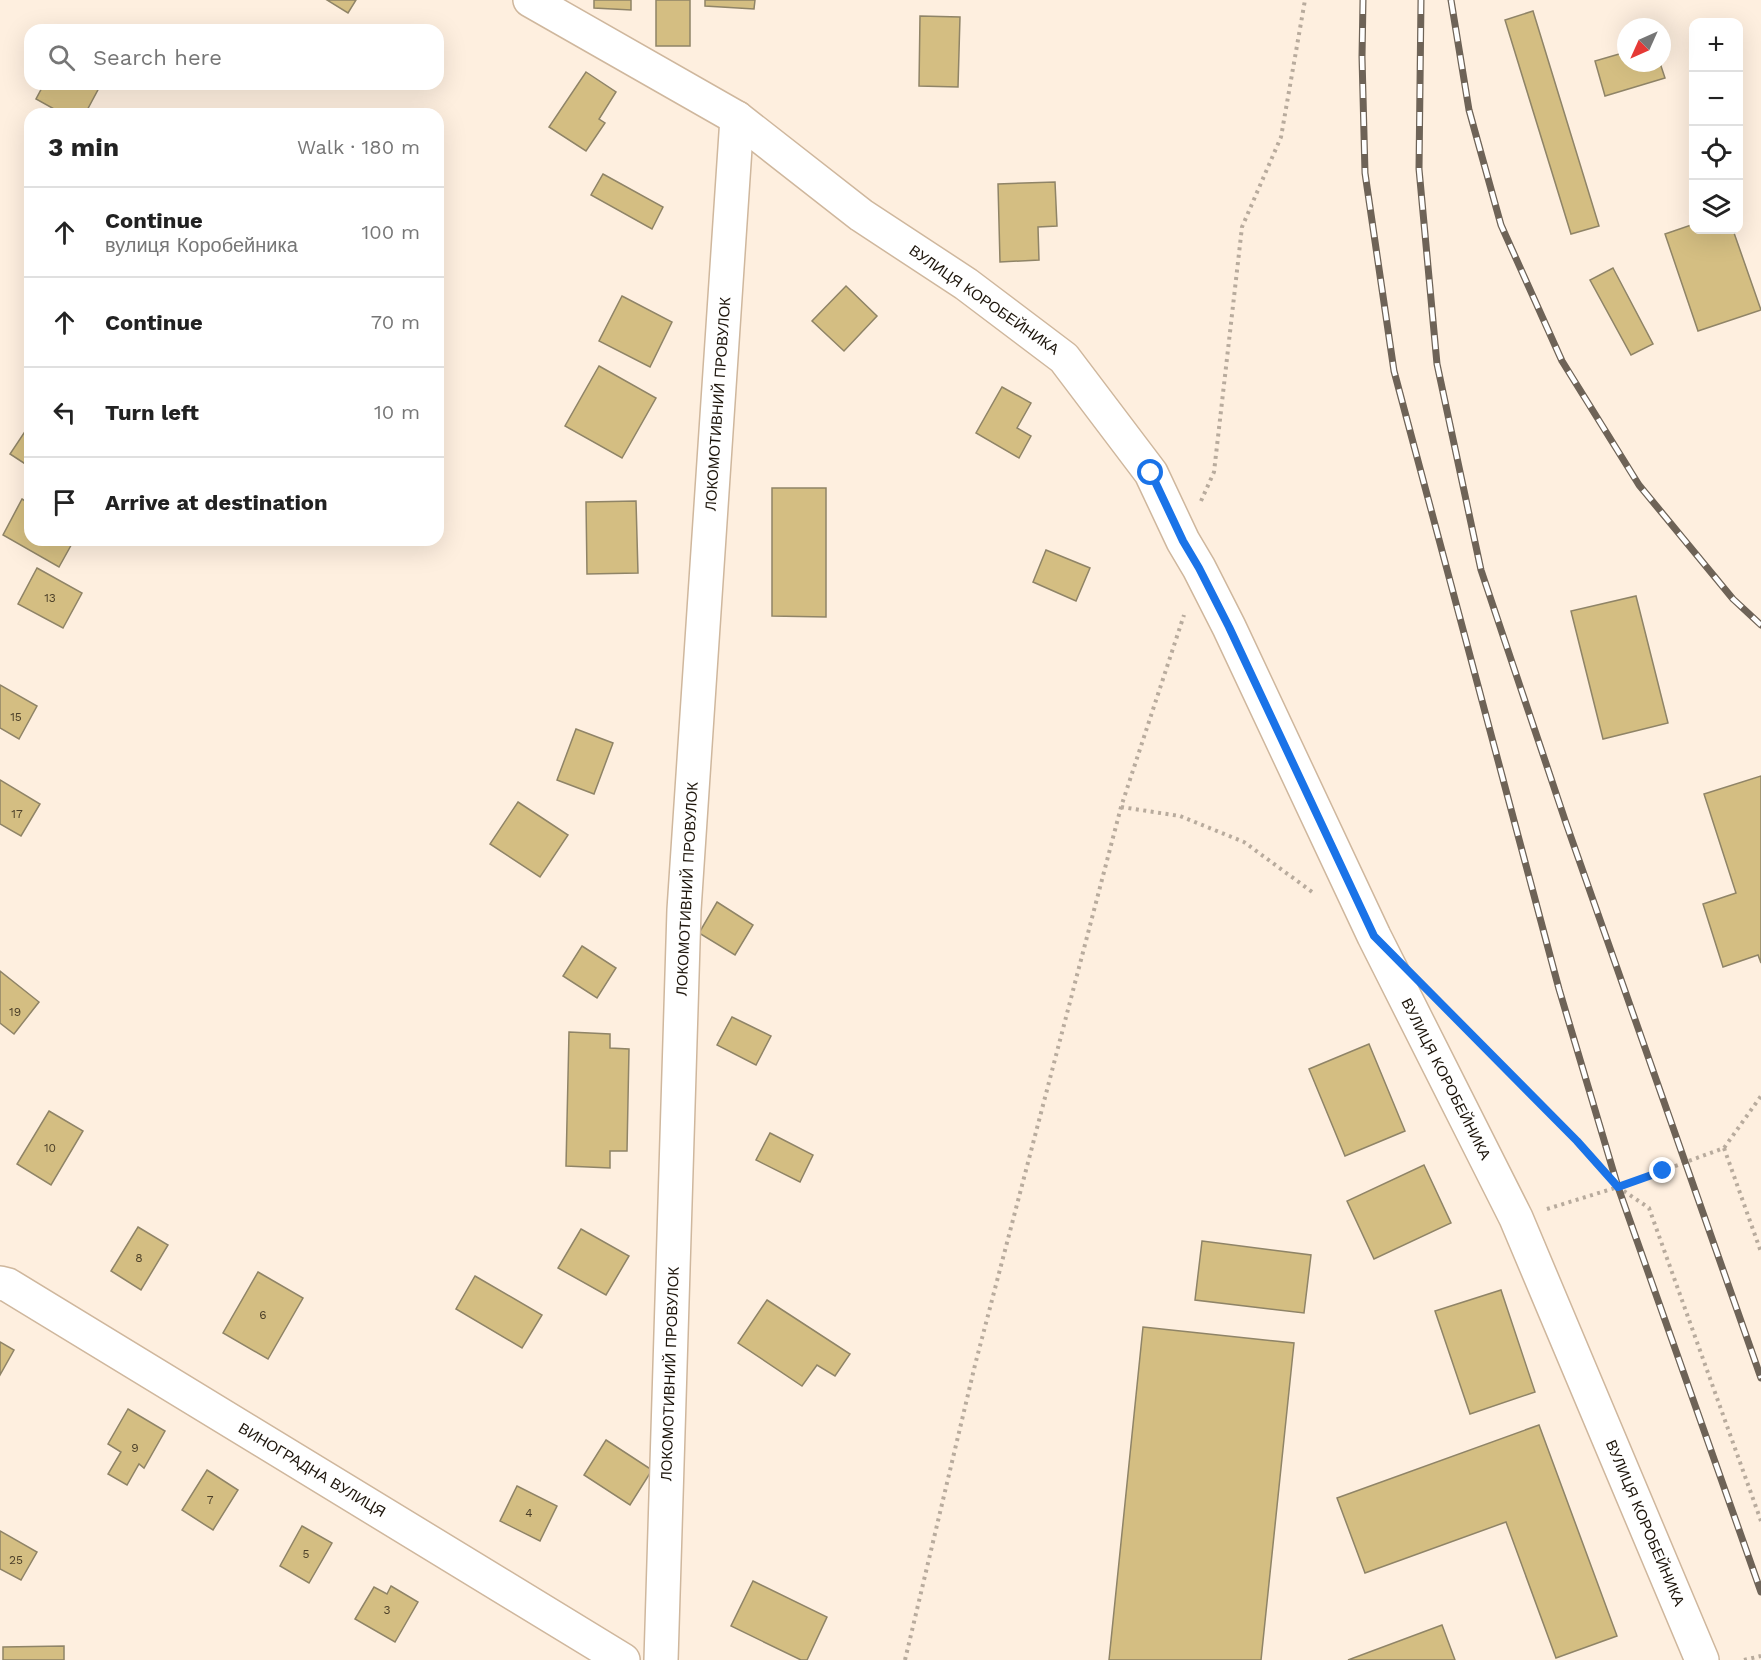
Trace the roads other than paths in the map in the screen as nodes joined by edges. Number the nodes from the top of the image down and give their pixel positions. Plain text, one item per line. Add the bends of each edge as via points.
1 (530, 0) edge
2 (737, 118) junction
3 (0, 1283) edge
4 (623, 1660) edge
5 (661, 1660) edge
6 (1702, 1660) edge

1 - 2 street, ВУЛИЦЯ КОРОБЕЙНИКА
2 - 5 street, ЛОКОМОТИВНИЙ ПРОВУЛОК via 684,910
2 - 6 street, ВУЛИЦЯ КОРОБЕЙНИКА via 861,215 966,284 1064,358 1151,473 1374,936 1516,1218
3 - 4 street, ВИНОГРАДНА ВУЛИЦЯ

